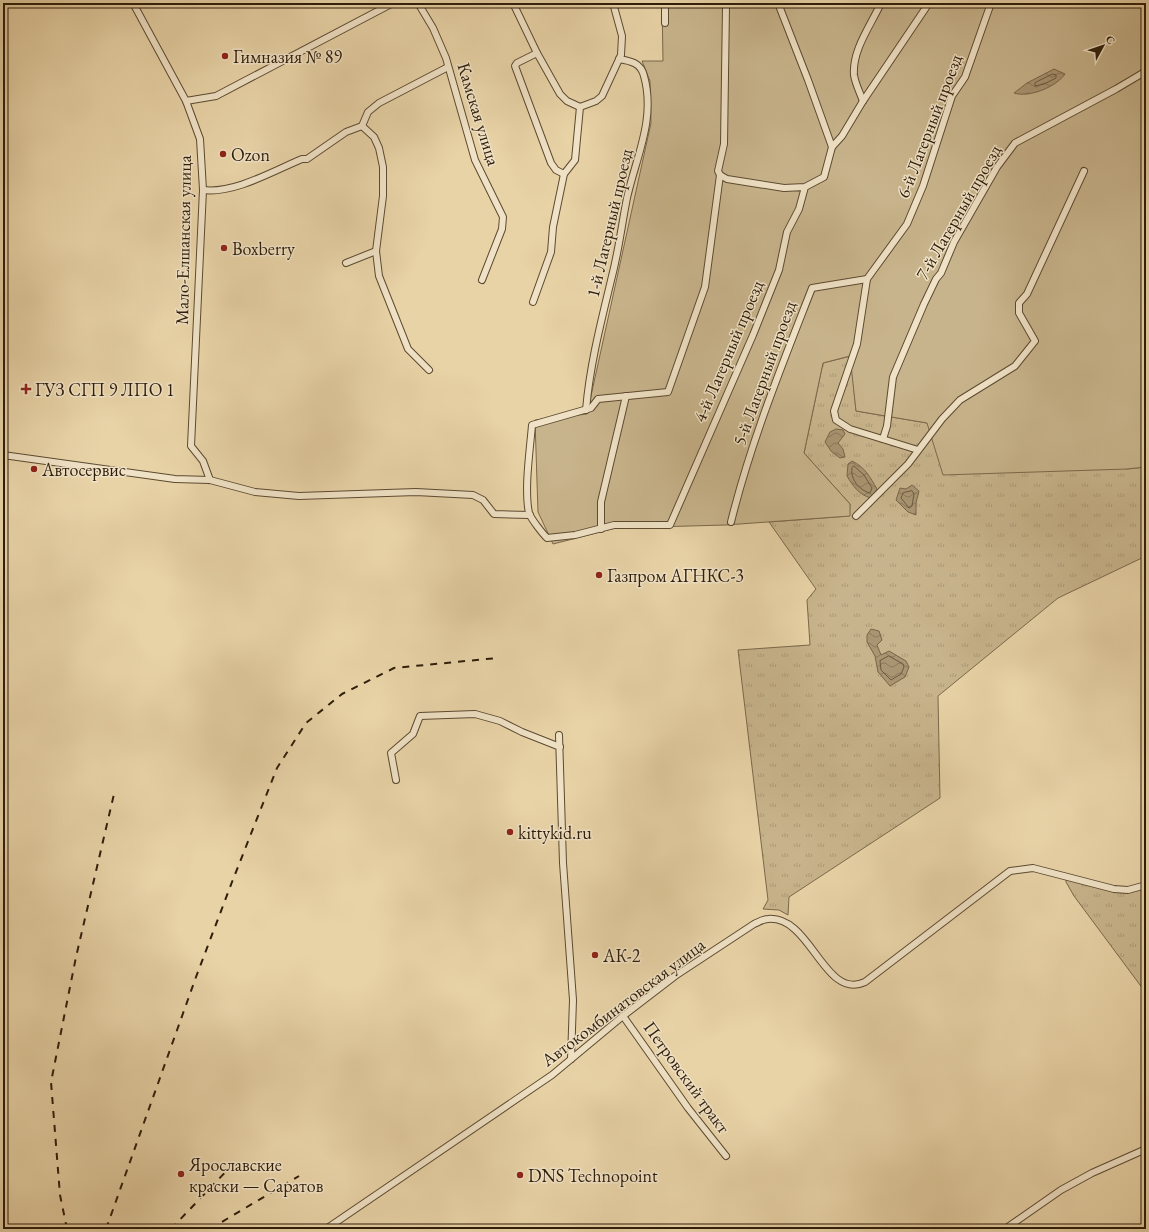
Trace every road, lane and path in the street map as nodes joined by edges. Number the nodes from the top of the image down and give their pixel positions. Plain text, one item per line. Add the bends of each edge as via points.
1 (133, 3) edge
2 (393, 3) edge
3 (418, 3) edge
4 (513, 3) edge
5 (613, 3) edge
6 (665, 3) edge
7 (778, 3) edge
8 (881, 3) edge
9 (929, 3) edge
10 (991, 3) edge
11 (726, 6) dead end
12 (665, 23) dead end
13 (537, 53) junction
14 (619, 59) junction
15 (448, 67) junction
16 (1146, 68) edge
17 (186, 101) junction
18 (863, 101) junction
19 (580, 107) junction
20 (362, 126) junction
21 (832, 147) junction
22 (1084, 171) dead end
23 (719, 173) junction
24 (564, 174) junction
25 (805, 187) junction
26 (203, 190) junction
27 (376, 251) junction
28 (346, 262) dead end
29 (867, 279) junction
30 (482, 280) dead end
31 (533, 302) dead end
32 (429, 370) dead end
33 (626, 396) junction
34 (586, 410) junction
35 (883, 440) junction
36 (918, 450) junction
37 (3, 455) edge
38 (210, 480) junction
39 (530, 514) junction
40 (856, 516) dead end
41 (731, 522) dead end
42 (601, 528) junction
43 (559, 735) dead end
44 (560, 747) junction
45 (396, 780) dead end
46 (1146, 885) edge
47 (623, 1016) junction
48 (571, 1059) junction
49 (1146, 1150) edge
50 (726, 1156) dead end
51 (326, 1229) edge
52 (1005, 1229) edge

1 - 17 street, Мало-Елшанская улица
2 - 17 street via 216,96
3 - 15 street, Камская улица via 433,28
4 - 13 street
5 - 14 street via 622,36
6 - 12 street
7 - 21 street
8 - 18 street via 856,59 854,75
9 - 18 street
10 - 29 street, 6-й Лагерный проезд via 966,77 952,96 923,186 907,224
11 - 23 street via 724,144
13 - 19 street via 560,94 567,101
13 - 24 street via 515,66 551,163 556,170
14 - 19 street via 602,96
14 - 34 street, 1-й Лагерный проезд via 634,62 644,75 648,92 648,126 628,197 592,360
15 - 20 street via 379,103 368,112
15 - 30 street, Камская улица via 456,87 475,160 503,217 502,229
16 - 35 street, 7-й Лагерный проезд via 1143,73 1116,89 1015,143 997,167 954,242 924,304 894,377
17 - 26 street, Мало-Елшанская улица via 200,139
18 - 21 street via 842,136
19 - 24 street via 575,160
20 - 26 street via 346,132 307,159 231,188
20 - 27 street via 374,137 383,167 383,196
21 - 25 street via 824,176
22 - 36 street via 1027,294 1019,303 1020,313 1035,341 1015,366 960,400
23 - 25 street via 727,179 784,188
23 - 33 street via 705,287 668,392
24 - 31 street via 553,227 551,252
25 - 42 street, 4-й Лагерный проезд via 787,232 778,270 753,335 670,525 614,525
26 - 38 street, Мало-Елшанская улица via 191,446 203,461
27 - 28 street
27 - 32 street via 379,276 405,344 416,359
29 - 35 street, 6-й Лагерный проезд via 857,344 834,411 836,420 850,429
29 - 41 street, 5-й Лагерный проезд via 812,288 774,384 742,477
33 - 34 street via 598,399
33 - 42 street via 601,502
34 - 39 street via 532,425 528,474
35 - 36 street, 6-й Лагерный проезд
36 - 40 street via 908,464
37 - 38 street via 175,479
38 - 39 street via 256,492 299,496 416,492 473,495 483,500 494,514
39 - 42 street via 540,532 547,538 575,535
43 - 44 street
44 - 45 street via 500,721 475,714 420,716 413,734 391,753
44 - 48 street via 563,863 573,1000
46 - 47 street, Автокомбинатовская улица via 1128,890 1114,889 1033,868 1010,871 871,978 855,987 846,985 834,977 790,925 776,919 766,919 754,924 675,976
47 - 48 street, Автокомбинатовская улица
47 - 50 street, Петровский тракт via 688,1108
48 - 51 street, Автокомбинатовская улица via 540,1083
49 - 52 street via 1092,1173 1061,1190

